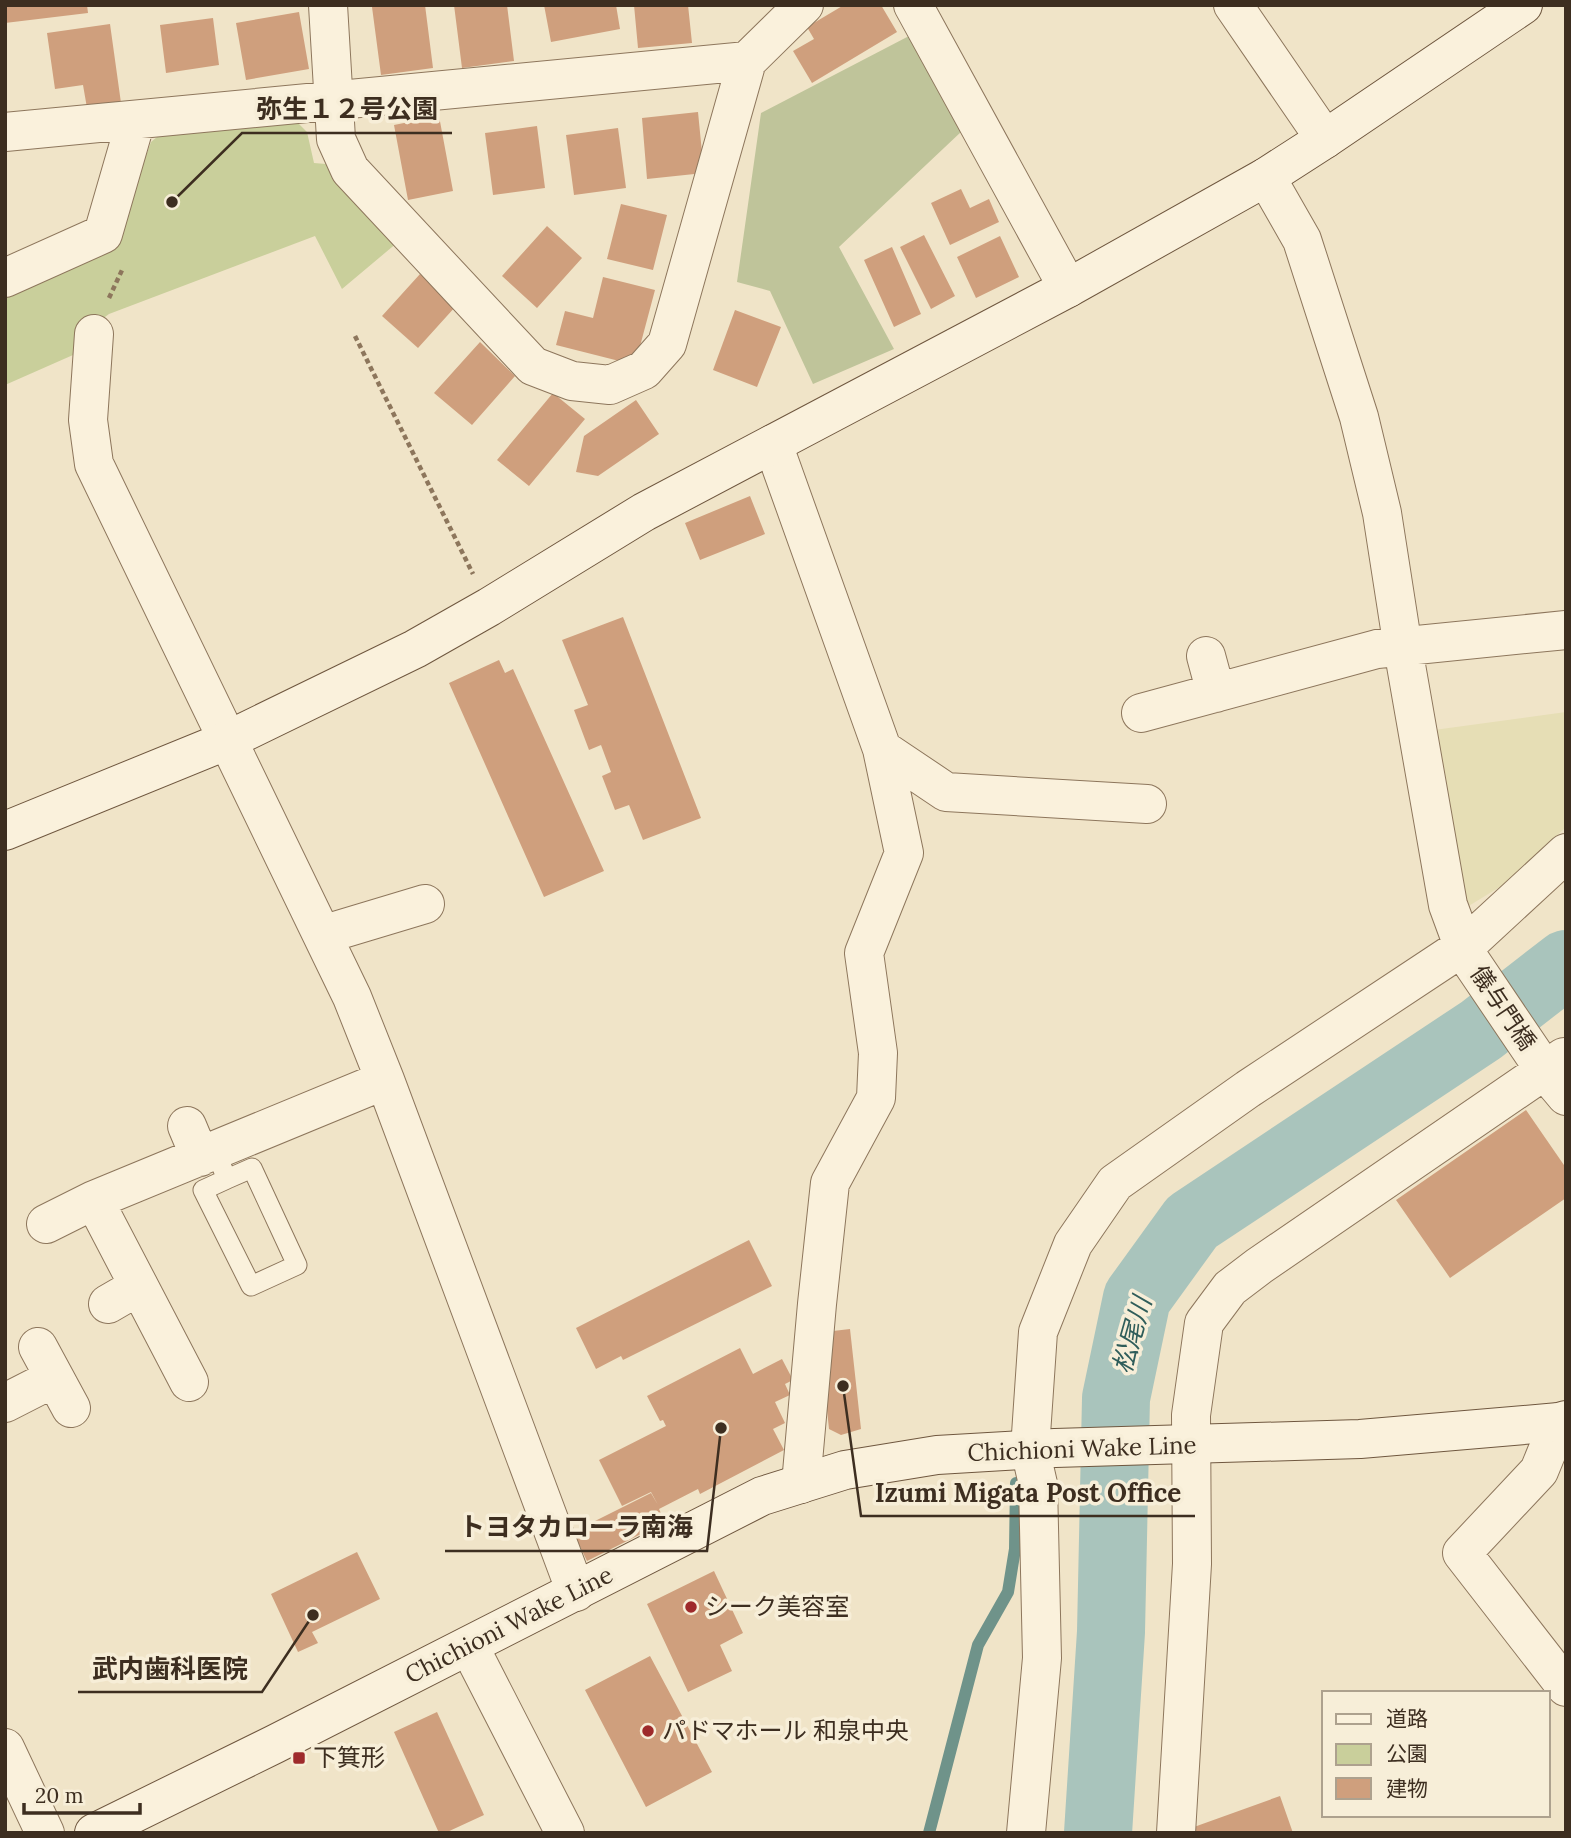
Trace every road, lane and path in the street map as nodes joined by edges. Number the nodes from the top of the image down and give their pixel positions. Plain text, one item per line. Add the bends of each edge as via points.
1 (328, 5) edge
2 (804, 5) edge
3 (913, 5) edge
4 (1233, 5) edge
5 (1523, 5) edge
6 (747, 61) junction
7 (334, 102) junction
8 (136, 120) junction
9 (5, 132) edge
10 (1325, 139) junction
11 (1266, 177) junction
12 (126, 260) dead end
13 (5, 278) edge
14 (1068, 288) junction
15 (94, 334) joint
16 (355, 336) dead end
17 (773, 444) junction
18 (489, 607) junction
19 (1566, 630) edge
20 (1403, 648) junction
21 (1206, 656) dead end
22 (1216, 693) junction
23 (1141, 713) dead end
24 (228, 740) junction
25 (882, 749) junction
26 (1147, 804) dead end
27 (5, 831) edge
28 (1566, 853) edge
29 (425, 904) dead end
30 (322, 935) junction
31 (1464, 949) junction
32 (1554, 1071) edge
33 (385, 1080) junction
34 (207, 1153) junction
35 (94, 1200) junction
36 (46, 1224) dead end
37 (55, 1378) dead end
38 (189, 1382) dead end
39 (5, 1402) edge
40 (1563, 1421) edge
41 (1183, 1444) junction
42 (1042, 1449) junction
43 (801, 1484) junction
44 (576, 1592) junction
45 (469, 1646) junction
46 (1566, 1687) edge
47 (5, 1748) edge
48 (45, 1833) edge
49 (94, 1833) edge
50 (565, 1833) edge
51 (1026, 1833) edge
52 (1176, 1833) edge

1 - 7 street
2 - 6 street
3 - 14 street
4 - 10 street
5 - 10 street
6 - 7 street
6 - 7 street via 667,344 644,370 610,384 572,381 533,366 350,170 336,139
7 - 8 street
8 - 9 street
8 - 13 street via 103,234
10 - 11 street
11 - 14 street
11 - 20 street, 儀与門橋 via 1303,240 1359,417 1382,513
12 - 15 path
14 - 17 street
15 - 24 street via 88,420 94,464
16 - 18 path
17 - 18 street via 644,512
17 - 25 street
18 - 24 street via 415,649
19 - 20 street
20 - 22 street via 1377,649
20 - 31 street, 儀与門橋 via 1448,905
21 - 22 street
22 - 23 street
24 - 27 street
24 - 30 street
25 - 26 street via 946,792
25 - 43 street via 904,853 863,953 878,1053 876,1098 830,1183
28 - 31 street
29 - 30 street
30 - 33 street
31 - 32 street, 儀与門橋
31 - 42 street via 1248,1089 1115,1183 1073,1244 1038,1332
32 - 41 street via 1230,1289 1204,1322
33 - 34 street
33 - 44 street
34 - 34 lane via 252,1168 297,1265 251,1286 203,1190
34 - 35 street
35 - 36 street
35 - 38 street via 124,1295
37 - 39 street
40 - 41 street, Chichioni Wake Line via 1360,1438
40 - 46 street via 1539,1471 1462,1553
41 - 42 street, Chichioni Wake Line
41 - 52 street via 1192,1564
42 - 43 street, Chichioni Wake Line via 937,1455 845,1470
42 - 51 street via 1038,1484 1042,1658
43 - 44 street, Chichioni Wake Line via 762,1496
44 - 45 street, Chichioni Wake Line
45 - 49 street, Chichioni Wake Line
45 - 50 street
47 - 48 street

